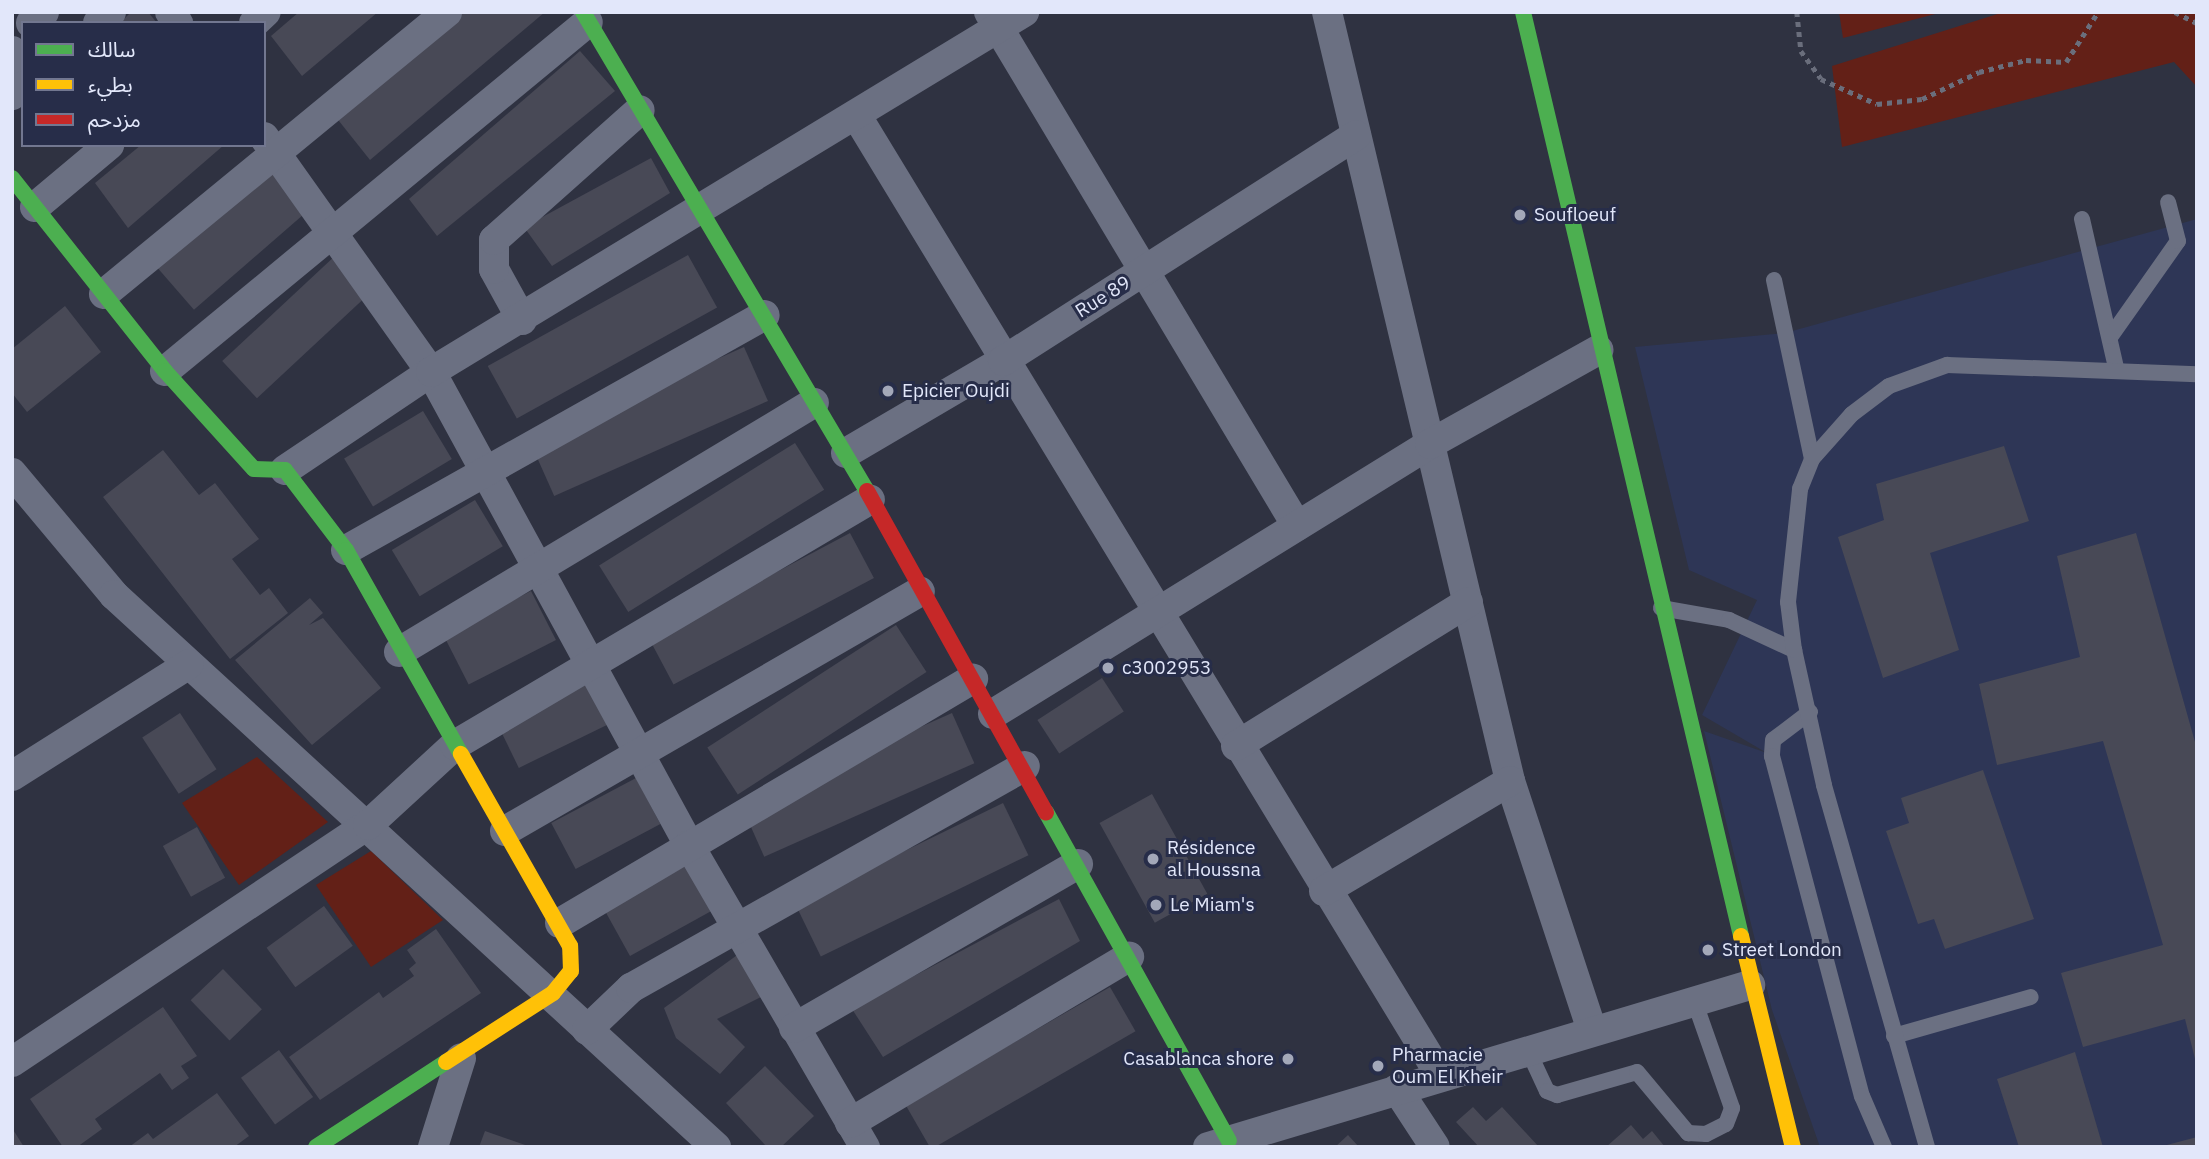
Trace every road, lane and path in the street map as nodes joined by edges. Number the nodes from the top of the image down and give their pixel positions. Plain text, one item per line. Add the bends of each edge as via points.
1 (447, 12) edge
2 (1024, 12) edge
3 (1327, 12) edge
4 (1523, 12) edge
5 (1797, 12) edge
6 (2098, 12) edge
7 (2175, 12) edge
8 (586, 17) edge
9 (994, 20) edge
10 (2197, 23) edge
11 (640, 110) junction
12 (858, 118) junction
13 (1356, 135) junction
14 (269, 144) edge
15 (107, 147) edge
16 (266, 147) edge
17 (12, 178) edge
18 (2168, 202) dead end
19 (35, 207) junction
20 (702, 208) junction
21 (2082, 219) dead end
22 (336, 235) junction
23 (1144, 271) junction
24 (1774, 280) dead end
25 (104, 294) junction
26 (765, 316) junction
27 (522, 320) junction
28 (2110, 336) junction
29 (1598, 350) junction
30 (1003, 361) junction
31 (2116, 367) junction
32 (165, 371) junction
33 (431, 372) junction
34 (2197, 374) edge
35 (814, 403) junction
36 (1430, 444) junction
37 (846, 453) junction
38 (1812, 459) junction
39 (285, 470) junction
40 (486, 474) junction
41 (15, 482) edge
42 (870, 500) junction
43 (1297, 526) junction
44 (346, 550) junction
45 (537, 569) junction
46 (920, 591) junction
47 (1468, 602) junction
48 (1659, 607) junction
49 (1156, 614) junction
50 (1794, 650) junction
51 (399, 652) junction
52 (590, 662) junction
53 (189, 664) junction
54 (973, 679) junction
55 (1810, 712) junction
56 (993, 714) junction
57 (455, 745) junction
58 (1236, 746) junction
59 (640, 753) junction
60 (1025, 766) junction
61 (12, 776) edge
62 (1510, 781) junction
63 (368, 825) junction
64 (505, 831) junction
65 (689, 845) junction
66 (1078, 864) junction
67 (1324, 891) junction
68 (560, 923) junction
69 (737, 925) junction
70 (1129, 957) junction
71 (1750, 985) junction
72 (553, 993) junction
73 (2031, 997) dead end
74 (1694, 1000) junction
75 (794, 1028) junction
76 (1591, 1028) junction
77 (587, 1030) junction
78 (1894, 1036) junction
79 (1527, 1048) junction
80 (460, 1058) junction
81 (12, 1062) edge
82 (1440, 1075) junction
83 (1397, 1089) junction
84 (857, 1135) edge
85 (1219, 1144) edge
86 (316, 1147) edge
87 (433, 1147) edge
88 (716, 1147) edge
89 (1435, 1147) edge
90 (1793, 1147) edge
91 (1884, 1147) edge
92 (1927, 1147) edge

1 - 14 street
2 - 9 street
3 - 13 street
4 - 29 street
5 - 6 path via 1801,51 1821,79 1877,104 1922,99 1979,72 2026,60 2066,62
7 - 10 path
8 - 11 street
8 - 22 street
9 - 12 street
9 - 23 street
11 - 20 street
11 - 27 street via 494,240 494,269
12 - 20 street
12 - 30 street
13 - 23 street, Rue 89
13 - 36 street
14 - 22 street
15 - 19 street
16 - 25 street
17 - 19 street
18 - 28 lane via 2178,241
19 - 25 street
20 - 26 street
20 - 27 street
21 - 28 lane
22 - 32 street
22 - 33 street
23 - 30 street, Rue 89
23 - 43 street
24 - 38 lane
25 - 32 street
26 - 35 street
26 - 40 street
27 - 33 street
28 - 31 lane
29 - 36 street
29 - 48 street
30 - 37 street, Rue 89
30 - 49 street
31 - 34 lane
31 - 38 lane via 1947,365 1889,386 1852,414
32 - 39 street via 254,469
33 - 39 street
33 - 40 street
35 - 37 street
35 - 45 street
36 - 43 street
36 - 47 street
37 - 42 street
38 - 50 lane via 1792,543
39 - 44 street
40 - 44 street
40 - 45 street
41 - 53 street via 99,578
42 - 46 street
42 - 52 street
43 - 49 street
44 - 51 street
45 - 51 street
45 - 52 street
46 - 54 street
46 - 59 street
47 - 58 street
47 - 62 street
48 - 50 lane via 1729,620
48 - 71 street
49 - 56 street
49 - 58 street
50 - 55 lane
51 - 57 street
52 - 57 street
52 - 59 street
53 - 61 street
53 - 63 street
54 - 56 street
54 - 65 street
55 - 78 lane
55 - 91 lane via 1773,740 1772,756 1862,1096
56 - 60 street
57 - 63 street
57 - 64 street
58 - 67 street
59 - 64 street
59 - 65 street
60 - 66 street
60 - 69 street
62 - 67 street
62 - 76 street
63 - 72 street
63 - 81 street
64 - 68 street
65 - 68 street
65 - 69 street
66 - 70 street
66 - 75 street
67 - 82 street
68 - 72 street via 571,971
69 - 75 street
69 - 77 street via 631,988
70 - 84 street
70 - 85 street
71 - 74 street
71 - 90 street
72 - 77 street
72 - 80 street
73 - 78 lane
74 - 76 street
74 - 79 lane via 1732,1108 1726,1124 1706,1134 1688,1133 1644,1078 1628,1069 1557,1095 1547,1091
75 - 84 street
76 - 79 street
77 - 88 street
78 - 92 lane
79 - 82 street
80 - 86 street
80 - 87 street
82 - 83 street
83 - 85 street
83 - 89 street

